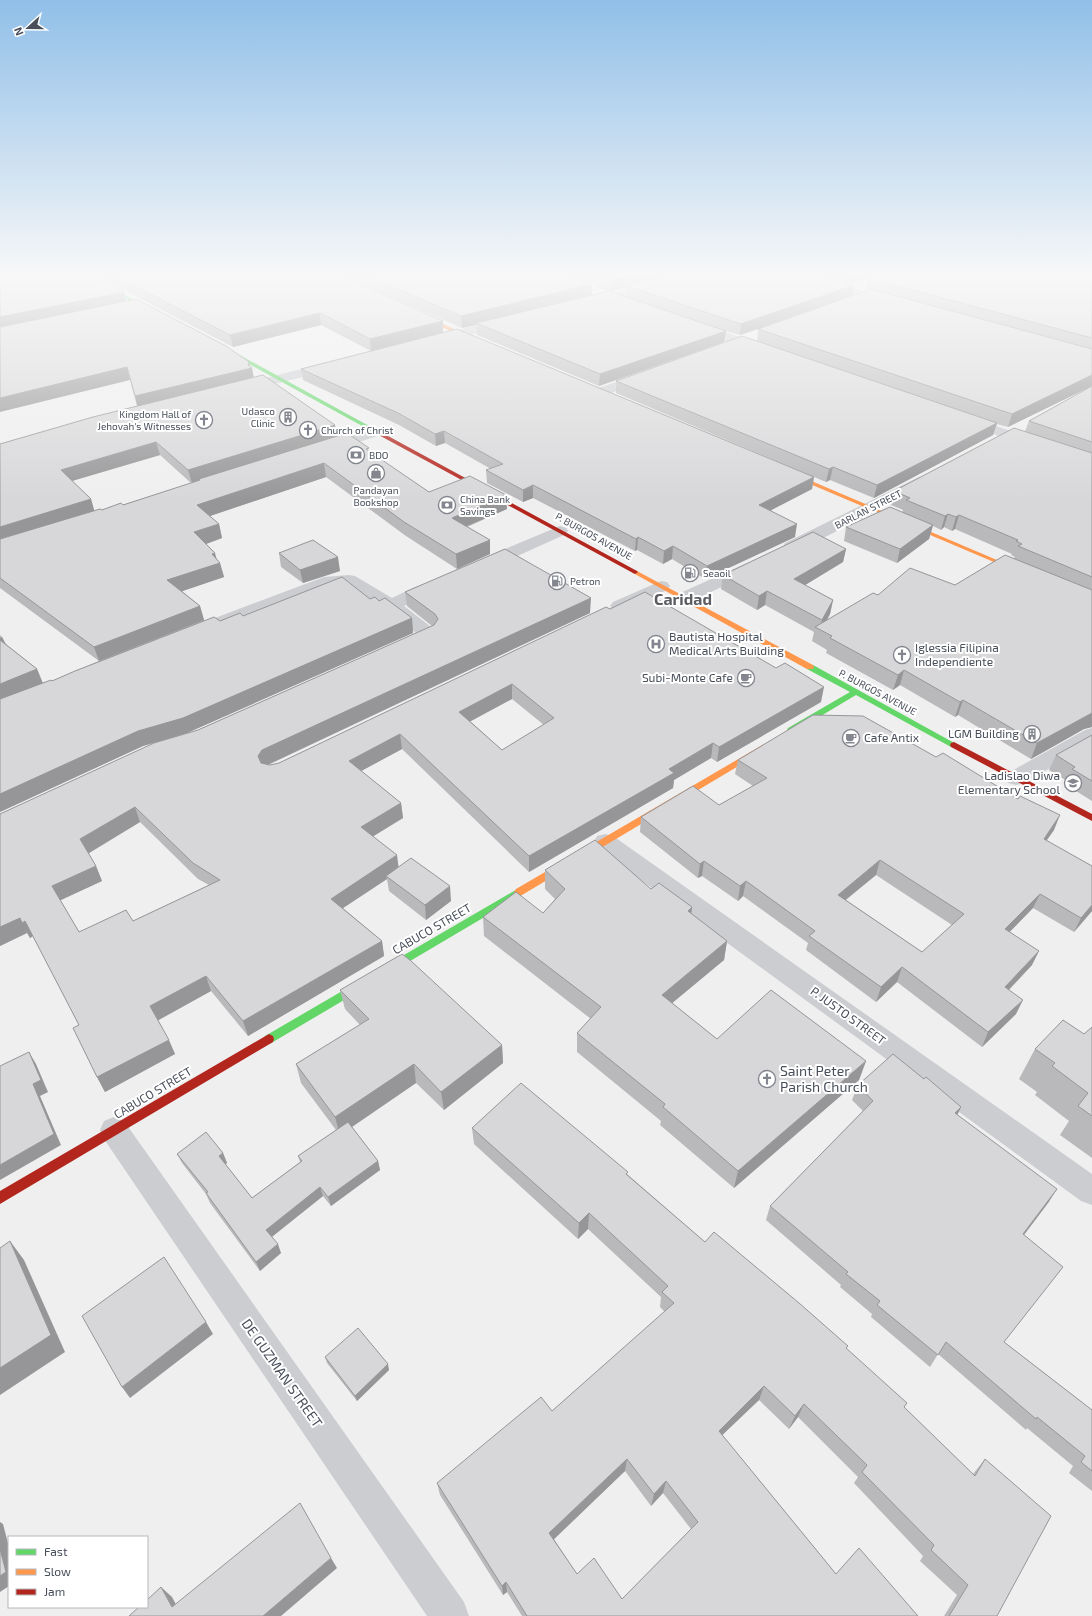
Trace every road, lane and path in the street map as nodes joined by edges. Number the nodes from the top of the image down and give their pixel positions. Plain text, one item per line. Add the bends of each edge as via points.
1 (228, 350) edge
2 (766, 350) edge
3 (771, 352) edge
4 (341, 363) edge
5 (658, 371) edge
6 (282, 378) junction
7 (595, 391) joint
8 (228, 392) edge
9 (613, 399) edge
10 (956, 416) edge
11 (1028, 423) edge
12 (380, 431) junction
13 (1007, 434) junction
14 (987, 445) edge
15 (1043, 446) edge
16 (311, 453) edge
17 (778, 469) edge
18 (933, 475) edge
19 (872, 508) junction
20 (560, 531) junction
21 (468, 571) edge
22 (1033, 576) edge
23 (447, 580) edge
24 (662, 586) junction
25 (684, 598) junction
26 (391, 605) junction
27 (604, 613) edge
28 (200, 630) edge
29 (393, 650) edge
30 (855, 692) junction
31 (1092, 735) edge
32 (1016, 778) junction
33 (1092, 818) edge
34 (605, 842) junction
35 (114, 1130) junction
36 (1092, 1191) edge
37 (0, 1198) edge
38 (450, 1616) edge

1 - 6 main road, P. BURGOS AVENUE
2 - 3 street
4 - 6 street
5 - 7 street
6 - 8 street
6 - 12 main road, P. BURGOS AVENUE
7 - 9 main road
10 - 13 street
11 - 13 street
12 - 16 street
12 - 20 main road, P. BURGOS AVENUE
13 - 14 street
13 - 15 street
17 - 19 main road
18 - 19 street, BARLAN STREET
19 - 22 main road
19 - 25 street, BARLAN STREET
20 - 21 street
20 - 24 main road, P. BURGOS AVENUE
23 - 26 street
24 - 25 main road, P. BURGOS AVENUE
24 - 27 street
25 - 30 main road, P. BURGOS AVENUE
26 - 28 street via 349,580 330,581
26 - 29 street via 429,634
30 - 32 main road, P. BURGOS AVENUE
30 - 34 main road, CABUCO STREET
31 - 32 street
32 - 33 main road, P. BURGOS AVENUE
34 - 35 main road, CABUCO STREET
34 - 36 street, P. JUSTO STREET
35 - 37 main road, CABUCO STREET
35 - 38 street, DE GUZMAN STREET

